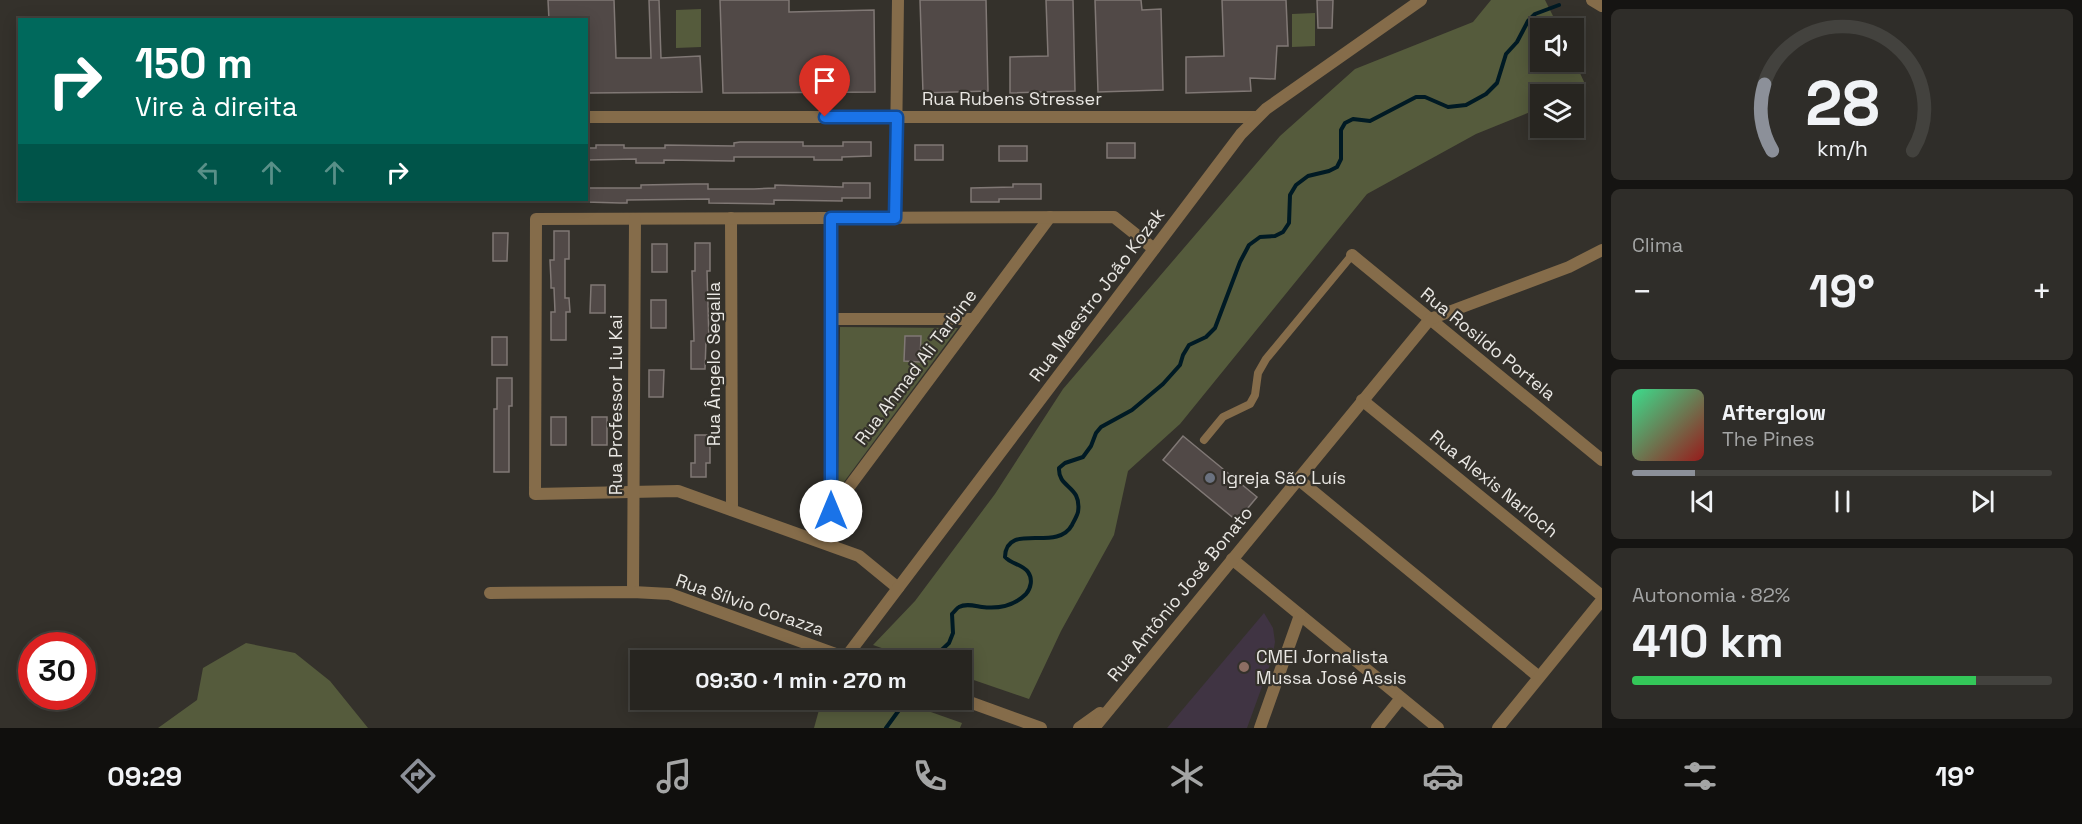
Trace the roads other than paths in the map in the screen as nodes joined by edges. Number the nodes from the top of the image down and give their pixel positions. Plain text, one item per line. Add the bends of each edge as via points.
1 (898, 0) edge
2 (1421, 0) edge
3 (1592, 0) edge
4 (1602, 6) edge
5 (588, 117) edge
6 (897, 117) junction
7 (1257, 117) junction
8 (1050, 217) junction
9 (731, 218) junction
10 (831, 218) junction
11 (895, 218) junction
12 (635, 219) junction
13 (1154, 249) junction
14 (1602, 250) edge
15 (1352, 255) joint
16 (831, 319) junction
17 (974, 319) junction
18 (1430, 319) junction
19 (1362, 400) junction
20 (1204, 440) dead end
21 (1602, 460) edge
22 (1298, 479) junction
23 (633, 492) junction
24 (732, 510) junction
25 (831, 511) junction
26 (810, 538) junction
27 (1232, 559) junction
28 (898, 588) junction
29 (633, 592) junction
30 (489, 593) dead end
31 (1602, 598) edge
32 (1300, 615) junction
33 (825, 650) edge
34 (856, 650) edge
35 (1539, 677) junction
36 (1401, 698) junction
37 (1115, 702) junction
38 (972, 703) edge
39 (1041, 728) edge
40 (1079, 728) edge
41 (1094, 728) edge
42 (1260, 728) edge
43 (1377, 728) edge
44 (1438, 728) edge
45 (1498, 728) edge

1 - 6 street
2 - 7 street, Rua Maestro João Kozak
3 - 4 street
5 - 6 street, Rua Rubens Stresser
6 - 7 street, Rua Rubens Stresser
6 - 11 street
7 - 13 street, Rua Maestro João Kozak
8 - 11 street
8 - 13 street via 1114,217
8 - 17 street, Rua Ahmad Ali Tarbine
9 - 10 street
9 - 12 street
9 - 24 street, Rua Ângelo Segalla
10 - 11 street
10 - 16 street
12 - 23 street, Rua Professor Liu Kai
12 - 23 street via 536,219 535,494
13 - 28 street, Rua Maestro João Kozak
14 - 18 street, Rua Antônio José Bonato via 1569,267
15 - 18 street, Rua Rosildo Portela
15 - 20 lane via 1266,359 1250,404 1224,417
16 - 17 street
16 - 25 street
17 - 25 street, Rua Ahmad Ali Tarbine
18 - 19 street, Rua Antônio José Bonato
18 - 21 street, Rua Rosildo Portela
19 - 22 street, Rua Antônio José Bonato
19 - 31 street, Rua Alexis Narloch
22 - 27 street, Rua Antônio José Bonato
22 - 35 street
23 - 24 street via 678,491
23 - 29 street, Rua Professor Liu Kai
24 - 26 street
25 - 26 street, Rua Ahmad Ali Tarbine
26 - 28 street via 859,556
27 - 32 street
27 - 37 street, Rua Antônio José Bonato
28 - 34 street, Rua Maestro João Kozak
29 - 30 street, Rua Sílvio Corazza
29 - 33 street, Rua Sílvio Corazza via 677,596
31 - 35 street
32 - 36 street
32 - 42 street
35 - 45 street
36 - 43 street
36 - 44 street
37 - 40 street, Rua Antônio José Bonato
37 - 41 street, Rua Antônio José Bonato
38 - 39 street

